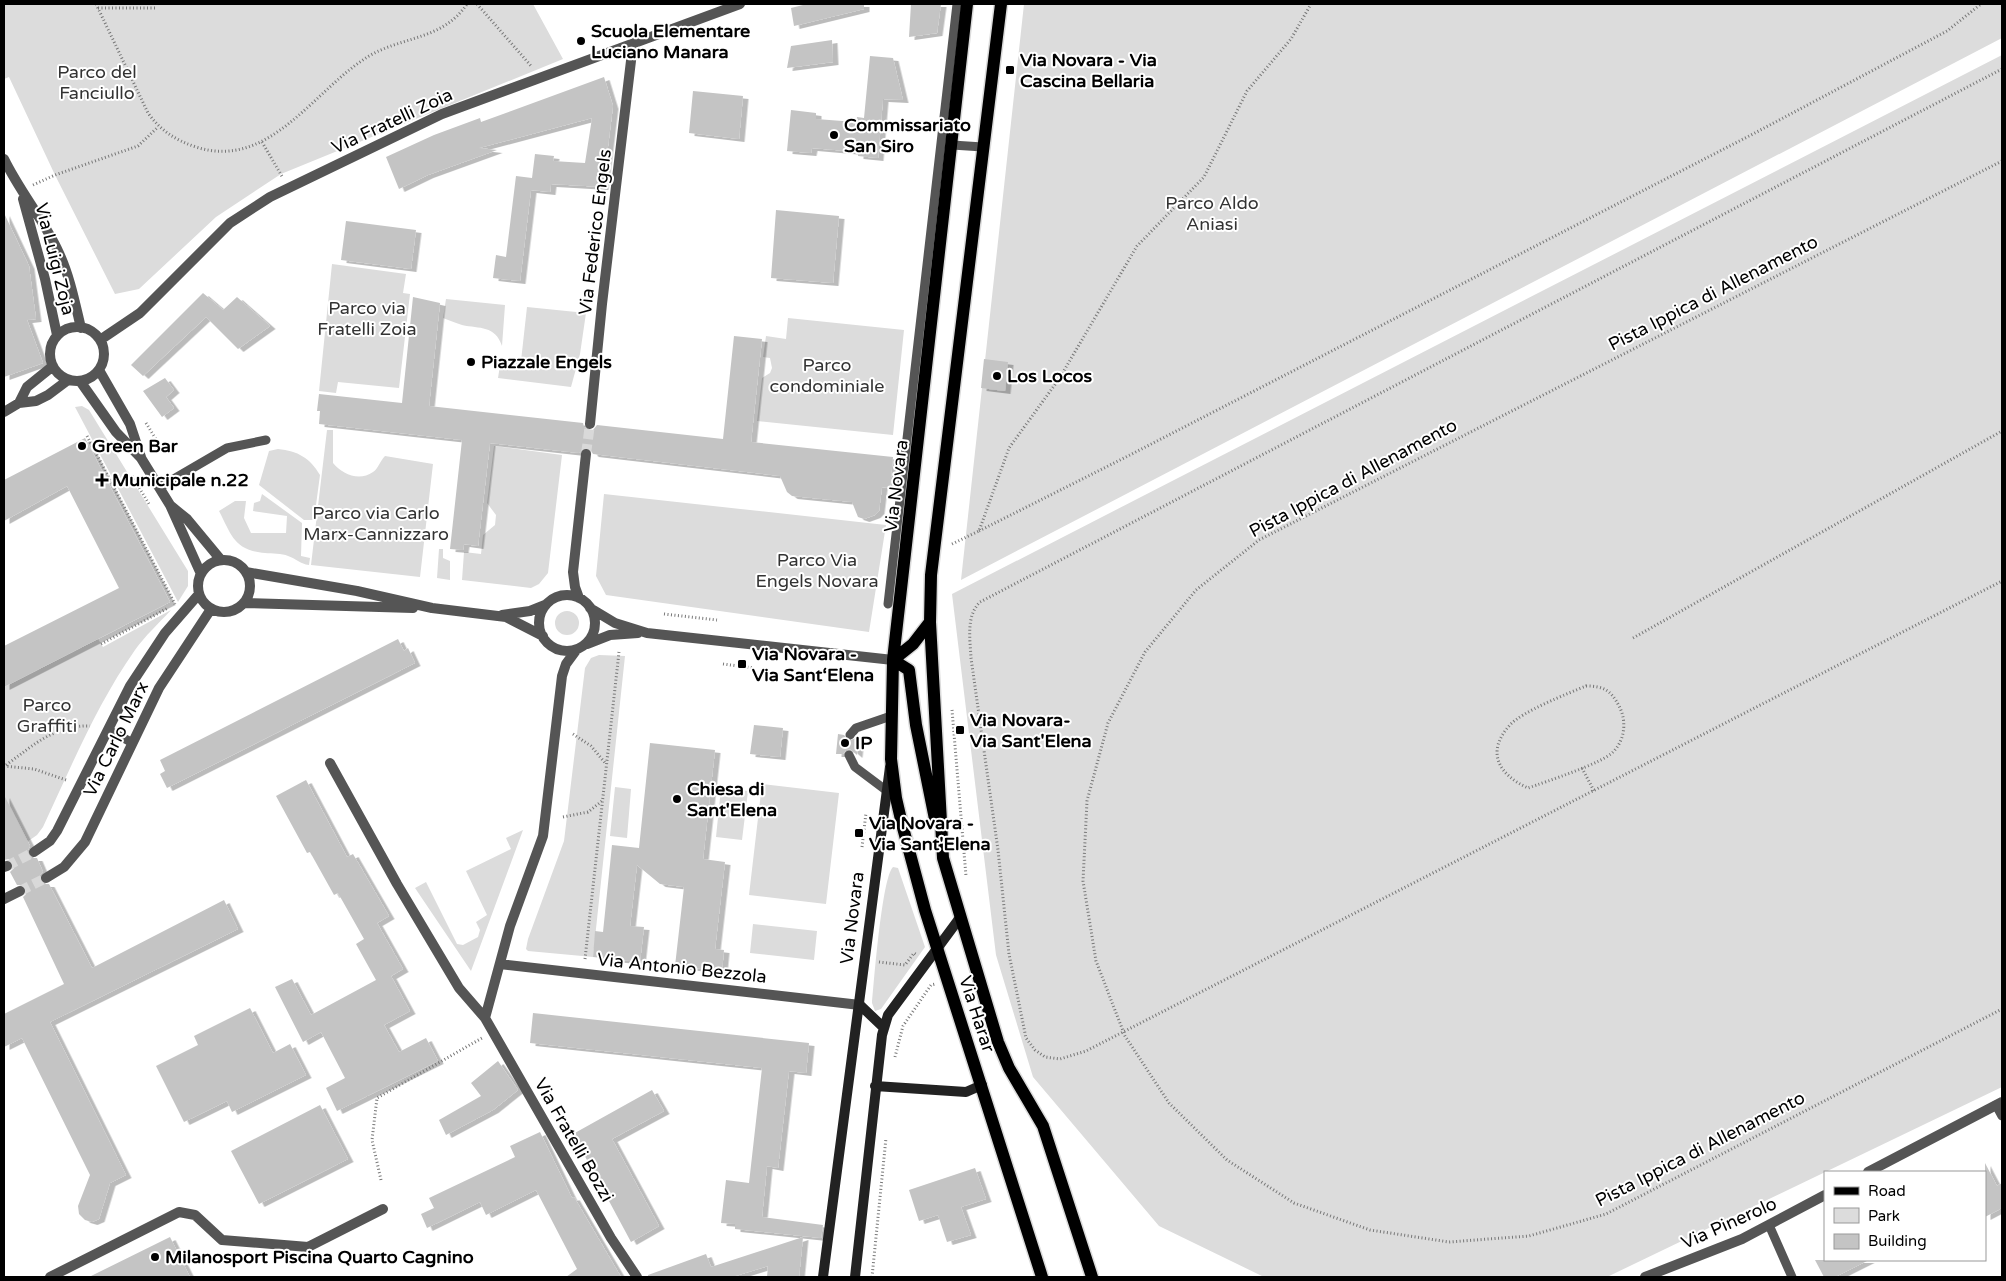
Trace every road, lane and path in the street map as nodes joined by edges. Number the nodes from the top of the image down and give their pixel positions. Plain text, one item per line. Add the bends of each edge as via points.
1 (467, 4) edge
2 (477, 4) edge
3 (740, 4) edge
4 (957, 4) edge
5 (967, 4) edge
6 (1000, 4) edge
7 (1311, 4) edge
8 (1981, 4) edge
9 (97, 6) edge
10 (155, 8) dead end
11 (633, 44) junction
12 (2002, 69) edge
13 (535, 70) dead end
14 (158, 127) junction
15 (262, 142) junction
16 (952, 145) junction
17 (984, 147) junction
18 (4, 159) edge
19 (2002, 161) edge
20 (285, 181) dead end
21 (20, 191) junction
22 (81, 328) junction
23 (57, 336) junction
24 (100, 340) junction
25 (52, 366) junction
26 (99, 370) junction
27 (68, 380) junction
28 (80, 381) junction
29 (19, 403) junction
30 (4, 412) edge
31 (143, 418) dead end
32 (590, 424) tunnel mouth
33 (2002, 431) edge
34 (87, 436) dead end
35 (266, 440) dead end
36 (157, 441) dead end
37 (586, 454) tunnel mouth
38 (141, 458) junction
39 (132, 476) dead end
40 (160, 487) junction
41 (149, 504) dead end
42 (170, 505) junction
43 (979, 531) junction
44 (952, 544) dead end
45 (221, 560) junction
46 (246, 572) junction
47 (201, 574) junction
48 (2002, 581) edge
49 (199, 594) junction
50 (580, 598) junction
51 (244, 603) junction
52 (888, 604) dead end
53 (546, 605) junction
54 (432, 608) junction
55 (590, 608) junction
56 (211, 609) junction
57 (664, 614) dead end
58 (496, 615) junction
59 (717, 620) dead end
60 (930, 622) junction
61 (647, 632) junction
62 (543, 636) junction
63 (1633, 638) dead end
64 (101, 644) dead end
65 (551, 646) junction
66 (581, 647) junction
67 (619, 652) dead end
68 (893, 660) junction
69 (723, 664) dead end
70 (754, 668) dead end
71 (562, 676) junction
72 (951, 700) dead end
73 (891, 716) junction
74 (90, 726) dead end
75 (108, 730) junction
76 (573, 734) dead end
77 (850, 735) dead end
78 (131, 742) junction
79 (849, 755) dead end
80 (892, 759) joint
81 (330, 763) dead end
82 (607, 765) junction
83 (5, 766) edge
84 (1582, 768) junction
85 (66, 780) dead end
86 (1594, 791) junction
87 (891, 794) junction
88 (603, 800) junction
89 (866, 813) dead end
90 (564, 817) dead end
91 (862, 847) dead end
92 (34, 852) tunnel mouth
93 (943, 858) junction
94 (46, 878) tunnel mouth
95 (966, 884) dead end
96 (20, 891) tunnel mouth
97 (4, 899) edge
98 (959, 919) junction
99 (938, 949) junction
100 (918, 956) dead end
101 (585, 959) dead end
102 (879, 962) dead end
103 (500, 964) junction
104 (931, 985) dead end
105 (860, 1005) junction
106 (2002, 1009) edge
107 (485, 1018) junction
108 (884, 1028) junction
109 (1124, 1033) junction
110 (485, 1036) dead end
111 (893, 1065) dead end
112 (982, 1085) junction
113 (875, 1086) junction
114 (1999, 1104) edge
115 (2002, 1116) edge
116 (887, 1132) dead end
117 (1870, 1171) edge
118 (381, 1180) dead end
119 (1824, 1196) edge
120 (383, 1209) dead end
121 (1769, 1225) junction
122 (50, 1277) edge
123 (637, 1277) edge
124 (824, 1277) edge
125 (855, 1277) edge
126 (872, 1277) edge
127 (1042, 1277) edge
128 (1092, 1277) edge
129 (1645, 1277) edge
130 (1792, 1277) edge

1 - 15 path via 438,31 368,56 280,131
2 - 13 path
3 - 11 street, Via Fratelli Zoia
4 - 52 lane
5 - 16 main road, Via Novara
6 - 17 main road
7 - 43 path via 1291,38 1247,90 1204,177 1137,246 1059,379 1009,448
8 - 43 path via 1946,31 1750,135
9 - 10 path
9 - 14 path via 148,113
11 - 24 street, Via Fratelli Zoia via 442,114 270,197 230,223 140,313
11 - 32 street, Via Federico Engels
12 - 109 path via 989,597 972,610 971,658 1009,954 1026,1038 1045,1057 1060,1059
14 - 15 path via 179,141 215,151 235,151
14 - 21 path via 138,146
15 - 20 path
16 - 17 lane
16 - 68 main road, Via Novara
17 - 60 main road via 933,553
18 - 21 street, Via Luigi Zoja
19 - 109 path, Pista Ippica di Allenamento via 1259,540 1196,590 1145,652 1108,723 1087,801 1083,881 1096,961
21 - 22 street, Via Luigi Zoja via 59,253 70,280
21 - 23 street, Via Luigi Zoja
22 - 23 street, Via Luigi Zoja via 69,329
22 - 24 street
23 - 25 street, Via Luigi Zoja via 50,350
24 - 26 street via 104,354
25 - 27 street
25 - 29 street via 28,387
26 - 28 street via 92,377
26 - 38 street via 130,424
27 - 28 street
27 - 29 street via 36,401
28 - 38 street via 116,432
29 - 30 street
31 - 36 path
33 - 63 path
34 - 64 path via 175,604
35 - 40 lane via 227,448
37 - 50 street via 573,572
38 - 40 street
39 - 41 path
40 - 42 street
42 - 45 street via 187,519
42 - 47 street
43 - 44 path
45 - 46 street via 235,563
45 - 47 street via 210,564
46 - 51 street via 250,586
46 - 54 street
47 - 49 street
48 - 86 path
49 - 56 street
49 - 75 street, Via Carlo Marx via 146,659
50 - 53 street via 561,596
50 - 55 street
51 - 54 street
51 - 56 street via 228,612
53 - 58 street via 519,614
53 - 62 street via 539,623
54 - 58 street
55 - 61 street via 615,623
55 - 66 street via 595,620 594,629
56 - 78 street, Via Carlo Marx via 158,688
57 - 59 path
58 - 62 street
60 - 68 main road via 913,644
60 - 93 main road
61 - 66 street via 610,635
61 - 68 street
62 - 65 street
65 - 66 street via 559,650
65 - 71 street
66 - 71 street via 566,664
67 - 82 path
68 - 73 main road, Via Novara
68 - 93 main road via 909,670 916,725
69 - 70 path
71 - 103 street via 543,836 510,926
72 - 95 path
73 - 77 lane via 856,728
73 - 80 main road, Via Novara
74 - 83 path via 62,729 46,736
75 - 78 lane
75 - 92 street, Via Carlo Marx via 57,831 50,841
76 - 82 path via 591,746
78 - 94 street, Via Carlo Marx via 85,842 64,867
79 - 87 lane via 855,767
80 - 87 main road, Via Harar
81 - 107 street, Via Fratelli Bozzi via 459,988
82 - 88 path
83 - 85 path via 34,769
84 - 84 path via 1528,788 1513,781 1500,769 1497,755 1500,740 1510,724 1540,706 1586,686 1602,686 1614,695 1623,713 1624,738 1612,753
84 - 86 path
86 - 109 path
87 - 99 main road, Via Harar
87 - 105 street, Via Novara
88 - 90 path via 588,812
88 - 101 path
89 - 91 path
93 - 98 main road
96 - 97 street
98 - 99 street
98 - 128 main road, Via Harar via 998,1042 1009,1068 1043,1126
99 - 108 street via 888,1015
99 - 112 main road, Via Harar
100 - 102 path via 914,953 905,965
103 - 105 street, Via Antonio Bezzola
103 - 107 street
104 - 111 path via 903,1026
105 - 108 street
105 - 124 street, Via Novara
106 - 109 path, Pista Ippica di Allenamento via 1606,1214 1529,1236 1449,1242 1370,1230 1294,1202 1226,1160 1169,1103
107 - 123 street, Via Fratelli Bozzi via 611,1238
108 - 113 street
110 - 118 path via 376,1098 372,1140
112 - 113 street via 966,1092
112 - 127 main road, Via Harar
113 - 125 street
114 - 115 lane
114 - 117 street
116 - 126 path
119 - 121 street, Via Pinerolo
120 - 122 street via 308,1247 222,1240 194,1215 179,1212
121 - 129 street, Via Pinerolo
121 - 130 lane

